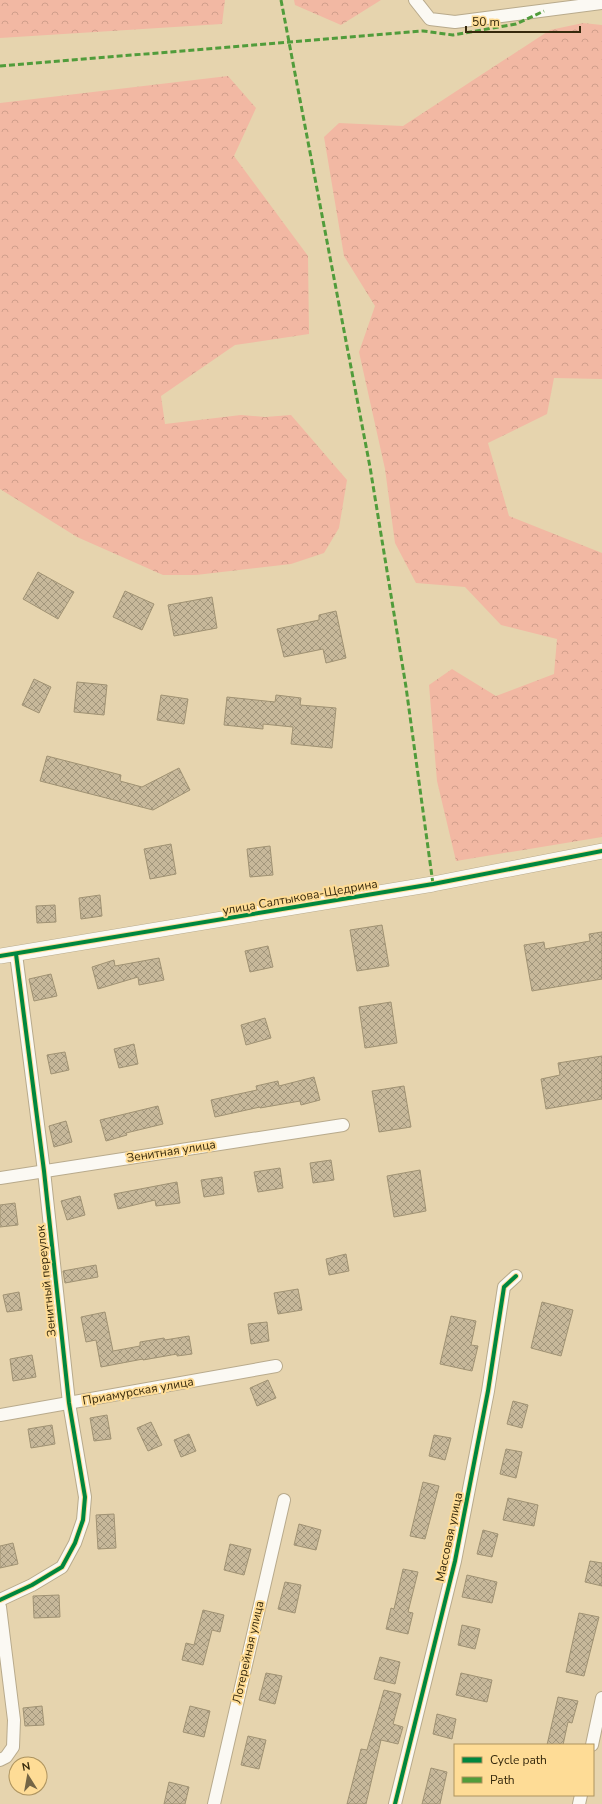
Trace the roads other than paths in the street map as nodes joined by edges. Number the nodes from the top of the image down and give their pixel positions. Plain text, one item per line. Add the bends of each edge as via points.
1 (415, 0) edge
2 (602, 2) edge
3 (602, 851) edge
4 (16, 954) junction
5 (0, 956) edge
6 (343, 1125) dead end
7 (44, 1171) junction
8 (0, 1178) edge
9 (516, 1276) dead end
10 (276, 1366) dead end
11 (70, 1403) junction
12 (0, 1415) edge
13 (284, 1500) dead end
14 (0, 1600) edge
15 (0, 1607) edge
16 (602, 1698) edge
17 (592, 1744) edge
18 (0, 1760) edge
19 (214, 1804) edge
20 (395, 1804) edge

1 - 2 street via 430,19 455,22
3 - 4 street, улица Салтыкова-Щедрина via 433,884
4 - 5 street, улица Салтыкова-Щедрина
4 - 7 street, Зенитный переулок
6 - 7 street, Зенитная улица
7 - 8 street, Зенитная улица
7 - 11 street, Зенитный переулок
9 - 20 street, Массовая улица via 504,1287 488,1391 455,1561
10 - 11 street, Приамурская улица
11 - 12 street, Приамурская улица
11 - 14 street, Зенитный переулок via 85,1497 83,1520 75,1543 62,1567
13 - 19 street, Лотерейная улица
15 - 18 street via 14,1720 13,1747 6,1757
16 - 17 street

